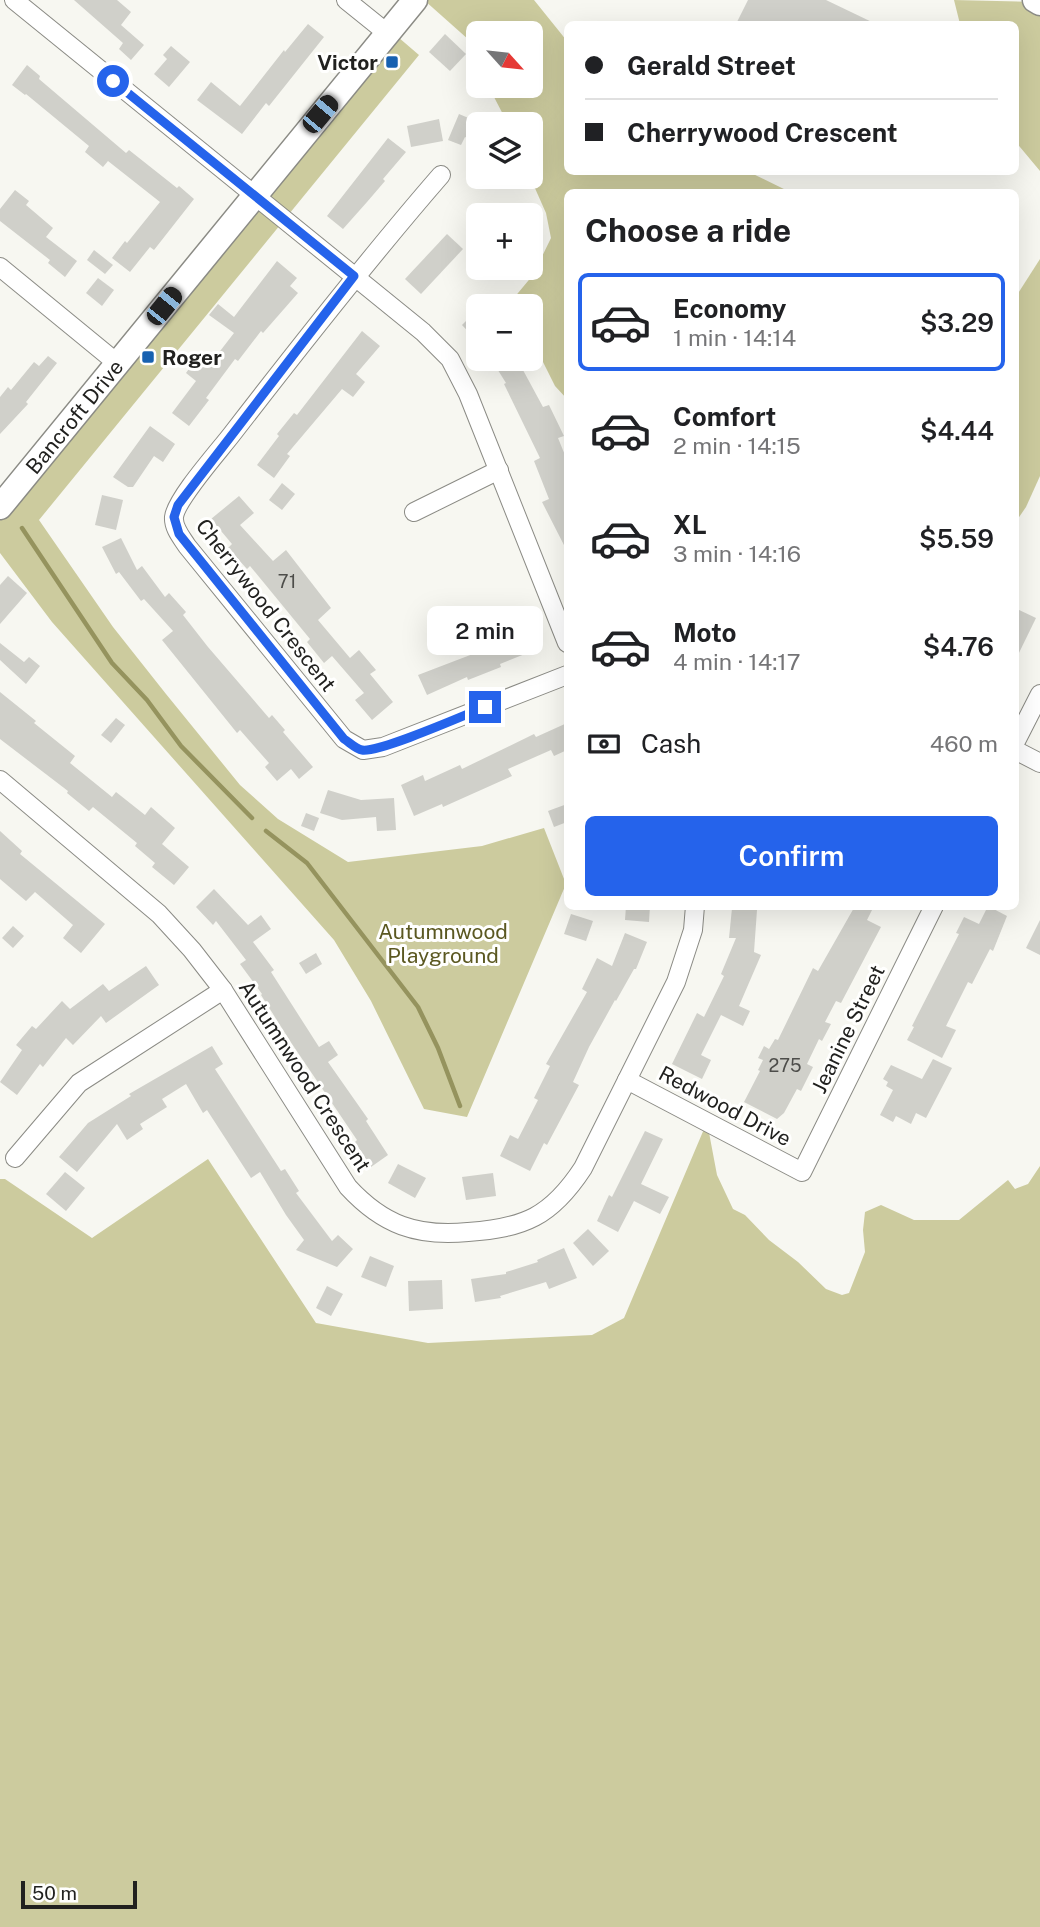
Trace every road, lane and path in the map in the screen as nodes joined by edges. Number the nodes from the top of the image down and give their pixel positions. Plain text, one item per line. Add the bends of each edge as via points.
1 (15, 0) edge
2 (346, 0) edge
3 (415, 0) edge
4 (1035, 0) edge
5 (1040, 3) edge
6 (387, 33) junction
7 (441, 175) dead end
8 (253, 195) junction
9 (0, 267) edge
10 (354, 276) junction
11 (117, 363) junction
12 (499, 470) junction
13 (0, 507) edge
14 (414, 512) dead end
15 (564, 635) edge
16 (564, 676) edge
17 (1040, 694) edge
18 (1019, 735) edge
19 (1019, 752) edge
20 (1040, 763) edge
21 (0, 780) edge
22 (695, 910) edge
23 (932, 910) edge
24 (223, 990) junction
25 (627, 1080) junction
26 (15, 1158) dead end
27 (802, 1172) joint

1 - 8 street
2 - 6 street
3 - 6 main road, Bancroft Drive
4 - 5 main road
6 - 8 main road, Bancroft Drive
7 - 10 street, Cherrywood Crescent
8 - 10 street
8 - 11 main road, Bancroft Drive
9 - 11 street
10 - 12 street via 450,359
10 - 16 street, Cherrywood Crescent via 178,505 174,517 179,534 344,739 363,750 383,747
11 - 13 main road, Bancroft Drive
12 - 14 street
12 - 15 street
17 - 18 street
19 - 20 street
21 - 24 street, Autumnwood Crescent via 159,914
22 - 25 street, Autumnwood Crescent via 676,982
23 - 27 street, Jeanine Street
24 - 25 street, Autumnwood Crescent via 348,1187 385,1218 422,1232 439,1235 508,1228 543,1212 583,1168
24 - 26 street via 79,1083
25 - 27 street, Redwood Drive

